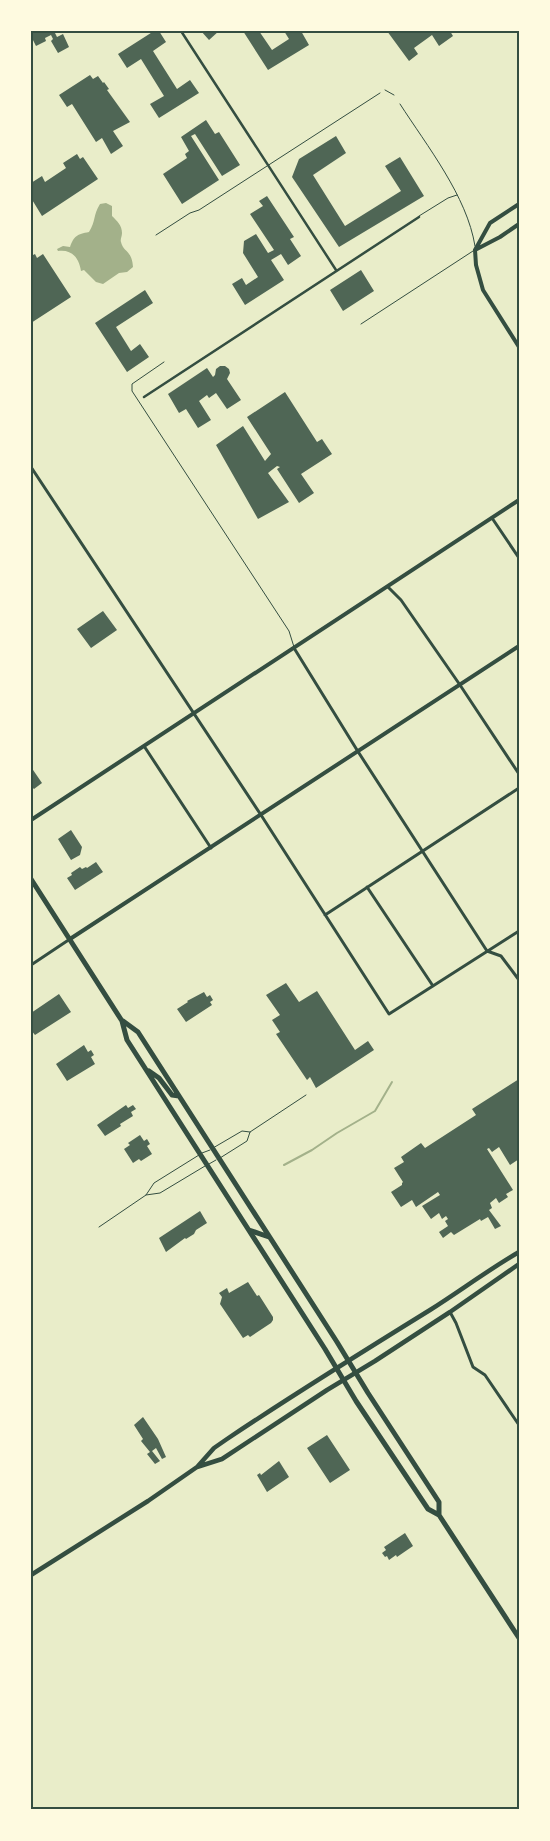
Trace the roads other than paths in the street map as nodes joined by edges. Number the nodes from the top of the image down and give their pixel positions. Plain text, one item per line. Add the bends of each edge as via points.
1 (181, 31) edge
2 (385, 90) dead end
3 (380, 92) dead end
4 (394, 95) dead end
5 (400, 104) dead end
6 (268, 165) junction
7 (458, 194) junction
8 (519, 204) edge
9 (419, 217) joint
10 (519, 224) edge
11 (156, 235) dead end
12 (476, 250) junction
13 (336, 270) junction
14 (361, 324) dead end
15 (519, 347) edge
16 (164, 362) dead end
17 (144, 397) dead end
18 (31, 467) edge
19 (519, 500) edge
20 (492, 518) junction
21 (519, 558) edge
22 (388, 586) junction
23 (519, 646) edge
24 (294, 648) junction
25 (460, 685) junction
26 (194, 714) junction
27 (144, 746) junction
28 (357, 750) junction
29 (519, 774) edge
30 (519, 788) edge
31 (261, 815) junction
32 (31, 820) edge
33 (211, 848) junction
34 (422, 851) junction
35 (31, 879) edge
36 (367, 888) junction
37 (325, 915) junction
38 (519, 930) edge
39 (70, 939) junction
40 (487, 951) junction
41 (31, 965) edge
42 (519, 980) edge
43 (433, 986) junction
44 (122, 1021) junction
45 (146, 1069) junction
46 (306, 1095) dead end
47 (179, 1096) junction
48 (250, 1132) junction
49 (212, 1148) junction
50 (201, 1154) junction
51 (219, 1158) junction
52 (208, 1164) junction
53 (146, 1195) junction
54 (99, 1227) dead end
55 (248, 1230) junction
56 (270, 1237) junction
57 (519, 1252) edge
58 (519, 1264) edge
59 (450, 1312) junction
60 (348, 1361) junction
61 (336, 1368) junction
62 (356, 1373) junction
63 (343, 1380) junction
64 (519, 1425) edge
65 (197, 1467) junction
66 (440, 1515) junction
67 (31, 1575) edge
68 (519, 1638) edge

1 - 6 street
2 - 4 lane
3 - 6 lane
5 - 7 lane
6 - 11 lane
6 - 13 street
7 - 9 lane
7 - 12 lane
8 - 12 street via 490,223
9 - 13 street
10 - 12 street
12 - 14 lane
12 - 15 street via 476,265 483,290
13 - 17 street
16 - 24 lane via 132,384 132,391 289,631
18 - 26 street
19 - 20 street
20 - 21 street
20 - 22 street
22 - 24 street
22 - 25 street
23 - 25 street
24 - 26 street
24 - 28 street
25 - 28 street
25 - 29 street
26 - 27 street
26 - 31 street
27 - 32 street
27 - 33 street
28 - 31 street
28 - 34 street
30 - 34 street
31 - 33 street
31 - 37 street
33 - 39 street
34 - 36 street
34 - 40 street
35 - 39 main road
36 - 37 street
36 - 43 street
37 - 43 street via 390,1014
38 - 40 street
39 - 41 street
39 - 44 main road
40 - 42 street via 501,956
40 - 43 street
44 - 45 main road via 127,1040
44 - 47 main road via 138,1032
45 - 47 main road via 172,1095
45 - 50 main road
46 - 48 lane
47 - 49 main road
48 - 49 lane via 242,1130
48 - 51 lane via 247,1141
49 - 50 lane
49 - 51 main road
50 - 52 main road
50 - 53 lane via 154,1183
51 - 52 lane
51 - 56 main road
52 - 53 lane via 160,1193
52 - 55 main road
53 - 54 lane
55 - 56 main road
55 - 61 main road
56 - 60 main road
57 - 60 main road
58 - 59 main road
59 - 62 main road
59 - 64 street via 473,1366 486,1375
60 - 61 main road
60 - 62 main road
61 - 63 main road
61 - 65 main road via 227,1438
62 - 63 main road
62 - 66 main road via 439,1502
63 - 65 main road via 222,1459
63 - 66 main road via 428,1510
65 - 67 main road
66 - 68 main road

